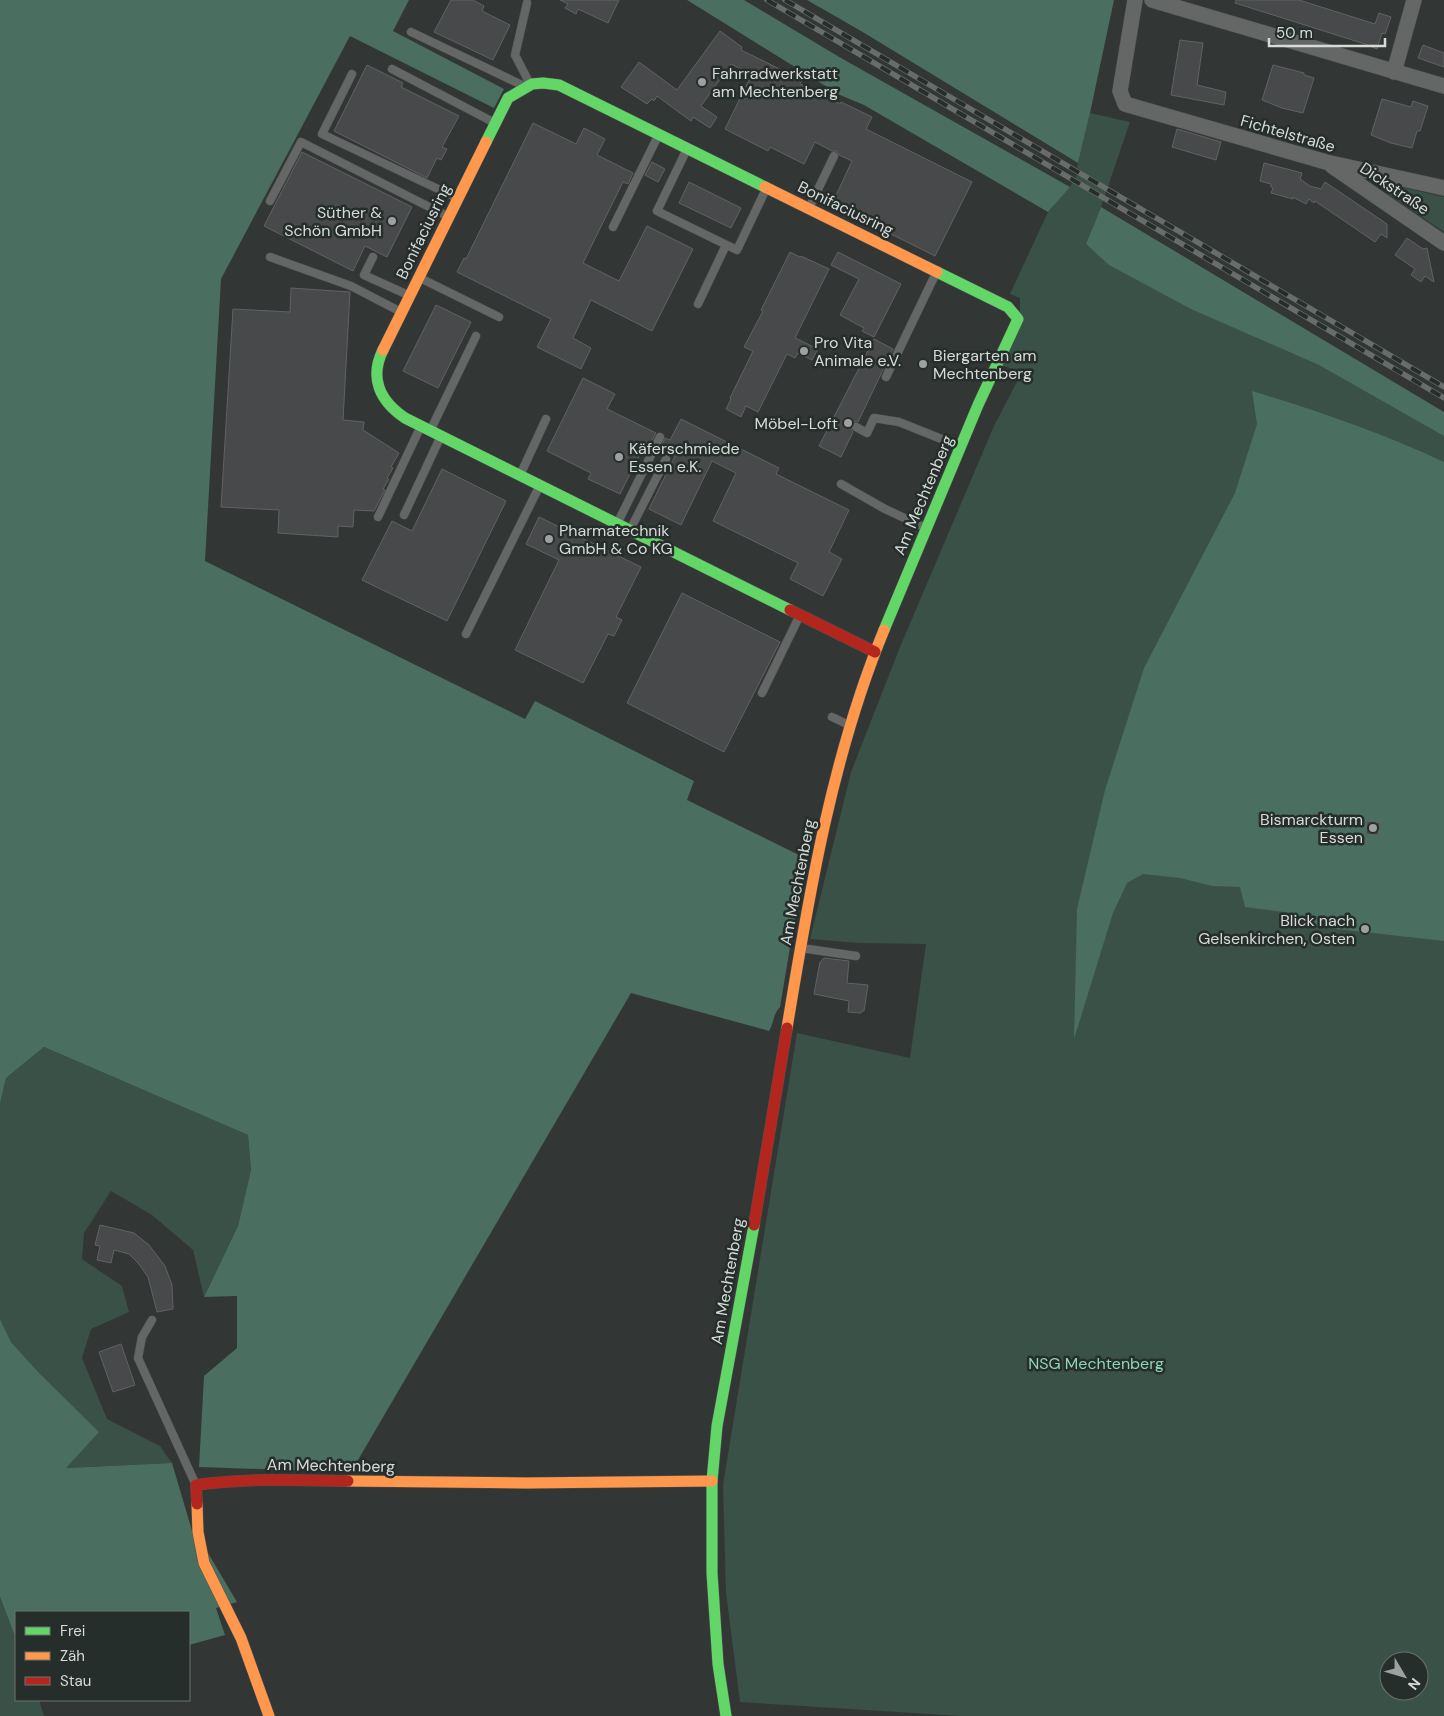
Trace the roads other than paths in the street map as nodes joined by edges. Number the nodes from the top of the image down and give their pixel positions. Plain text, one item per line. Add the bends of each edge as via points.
1 (1135, 0) edge
2 (1152, 0) edge
3 (1414, 0) edge
4 (527, 3) dead end
5 (411, 32) dead end
6 (392, 69) dead end
7 (1394, 72) junction
8 (352, 74) dead end
9 (527, 85) junction
10 (1444, 86) edge
11 (495, 123) junction
12 (659, 134) junction
13 (687, 148) junction
14 (834, 156) dead end
15 (1326, 162) junction
16 (767, 188) junction
17 (1444, 188) edge
18 (457, 198) junction
19 (270, 201) dead end
20 (809, 208) junction
21 (448, 216) junction
22 (613, 227) dead end
23 (1444, 243) edge
24 (726, 245) junction
25 (373, 257) dead end
26 (270, 258) dead end
27 (937, 271) junction
28 (418, 277) junction
29 (409, 296) junction
30 (698, 304) dead end
31 (401, 312) junction
32 (499, 317) dead end
33 (1018, 318) joint
34 (476, 336) dead end
35 (886, 378) dead end
36 (546, 419) dead end
37 (856, 427) dead end
38 (431, 431) junction
39 (660, 437) dead end
40 (960, 447) junction
41 (666, 459) dead end
42 (520, 475) junction
43 (840, 484) dead end
44 (540, 485) junction
45 (404, 514) dead end
46 (378, 517) dead end
47 (617, 524) junction
48 (926, 528) junction
49 (630, 530) junction
50 (800, 615) junction
51 (466, 634) dead end
52 (875, 652) junction
53 (762, 692) dead end
54 (832, 717) dead end
55 (851, 726) junction
56 (801, 948) junction
57 (856, 956) dead end
58 (152, 1320) dead end
59 (712, 1481) junction
60 (196, 1485) junction
61 (270, 1716) edge
62 (726, 1716) edge

1 - 15 street, Fichtelstraße via 1120,91 1125,104
2 - 7 street
3 - 7 street
4 - 9 lane via 515,55
5 - 9 lane
6 - 11 lane
7 - 10 street
8 - 18 lane via 322,134
9 - 11 street, Bonifaciusring via 508,98
9 - 12 street, Bonifaciusring via 545,82 559,85
11 - 18 street, Bonifaciusring
12 - 13 street, Bonifaciusring
12 - 22 lane
13 - 16 street, Bonifaciusring
13 - 24 lane via 656,211
14 - 20 lane
15 - 17 street, Fichtelstraße
15 - 23 street, Dickstraße
16 - 20 street, Bonifaciusring
16 - 24 lane via 737,250
18 - 21 street, Bonifaciusring
19 - 21 lane via 301,142
20 - 27 street, Bonifaciusring
21 - 28 street, Bonifaciusring
24 - 30 lane
25 - 29 lane via 364,275
26 - 31 lane via 351,286
27 - 33 street, Bonifaciusring via 1008,307
27 - 35 lane
28 - 29 street, Bonifaciusring
28 - 32 lane
29 - 31 street, Bonifaciusring
31 - 38 street, Bonifaciusring via 379,358 377,378 382,394 395,412
33 - 40 street, Am Mechtenberg
34 - 38 lane
36 - 42 lane
37 - 40 lane via 867,433 874,418 899,422
38 - 42 street, Bonifaciusring
38 - 45 lane
38 - 46 lane
39 - 47 lane
40 - 48 street, Am Mechtenberg
41 - 49 lane
42 - 44 street, Bonifaciusring
43 - 48 lane
44 - 47 street, Bonifaciusring
44 - 51 lane
47 - 49 street, Bonifaciusring
48 - 52 street, Am Mechtenberg
49 - 50 street, Bonifaciusring
50 - 52 street, Bonifaciusring
50 - 53 lane
52 - 55 street, Am Mechtenberg
54 - 55 lane
55 - 56 street, Am Mechtenberg via 835,780
56 - 57 lane
56 - 59 street, Am Mechtenberg via 717,1426
58 - 60 lane via 142,1338 138,1358
59 - 60 street, Am Mechtenberg via 255,1480
59 - 62 street, Am Mechtenberg via 712,1573 718,1664
60 - 61 street via 198,1532 204,1563 241,1638

